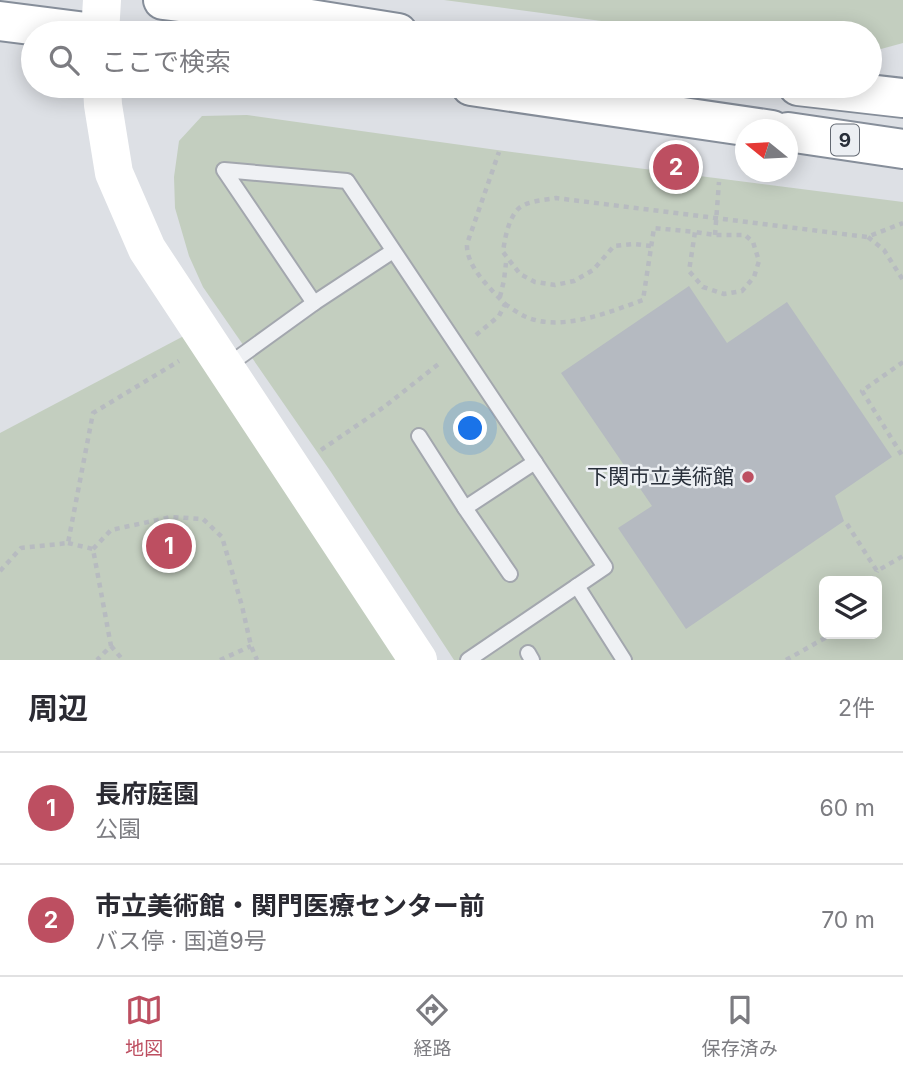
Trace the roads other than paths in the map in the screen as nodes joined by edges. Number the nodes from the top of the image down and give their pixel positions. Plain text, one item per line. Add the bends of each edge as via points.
1 (102, 0) edge
2 (163, 0) edge
3 (0, 21) edge
4 (101, 21) edge
5 (323, 21) edge
6 (21, 24) edge
7 (882, 96) edge
8 (103, 98) edge
9 (553, 98) edge
10 (903, 98) edge
11 (735, 125) edge
12 (798, 133) edge
13 (903, 149) edge
14 (393, 251) junction
15 (314, 303) junction
16 (218, 355) junction
17 (419, 436) dead end
18 (535, 462) junction
19 (465, 508) junction
20 (510, 574) dead end
21 (577, 586) junction
22 (418, 660) edge
23 (468, 660) edge
24 (624, 660) edge

1 - 4 main road
2 - 5 main road
3 - 6 main road
7 - 10 main road, 9
8 - 16 main road via 114,173 147,249
9 - 11 main road
12 - 13 main road, 9
14 - 15 lane
14 - 15 lane via 347,181 224,170
14 - 18 lane
15 - 16 lane
16 - 22 main road
17 - 19 lane
18 - 19 lane
18 - 21 lane via 605,567
19 - 20 lane
21 - 23 lane
21 - 24 lane

